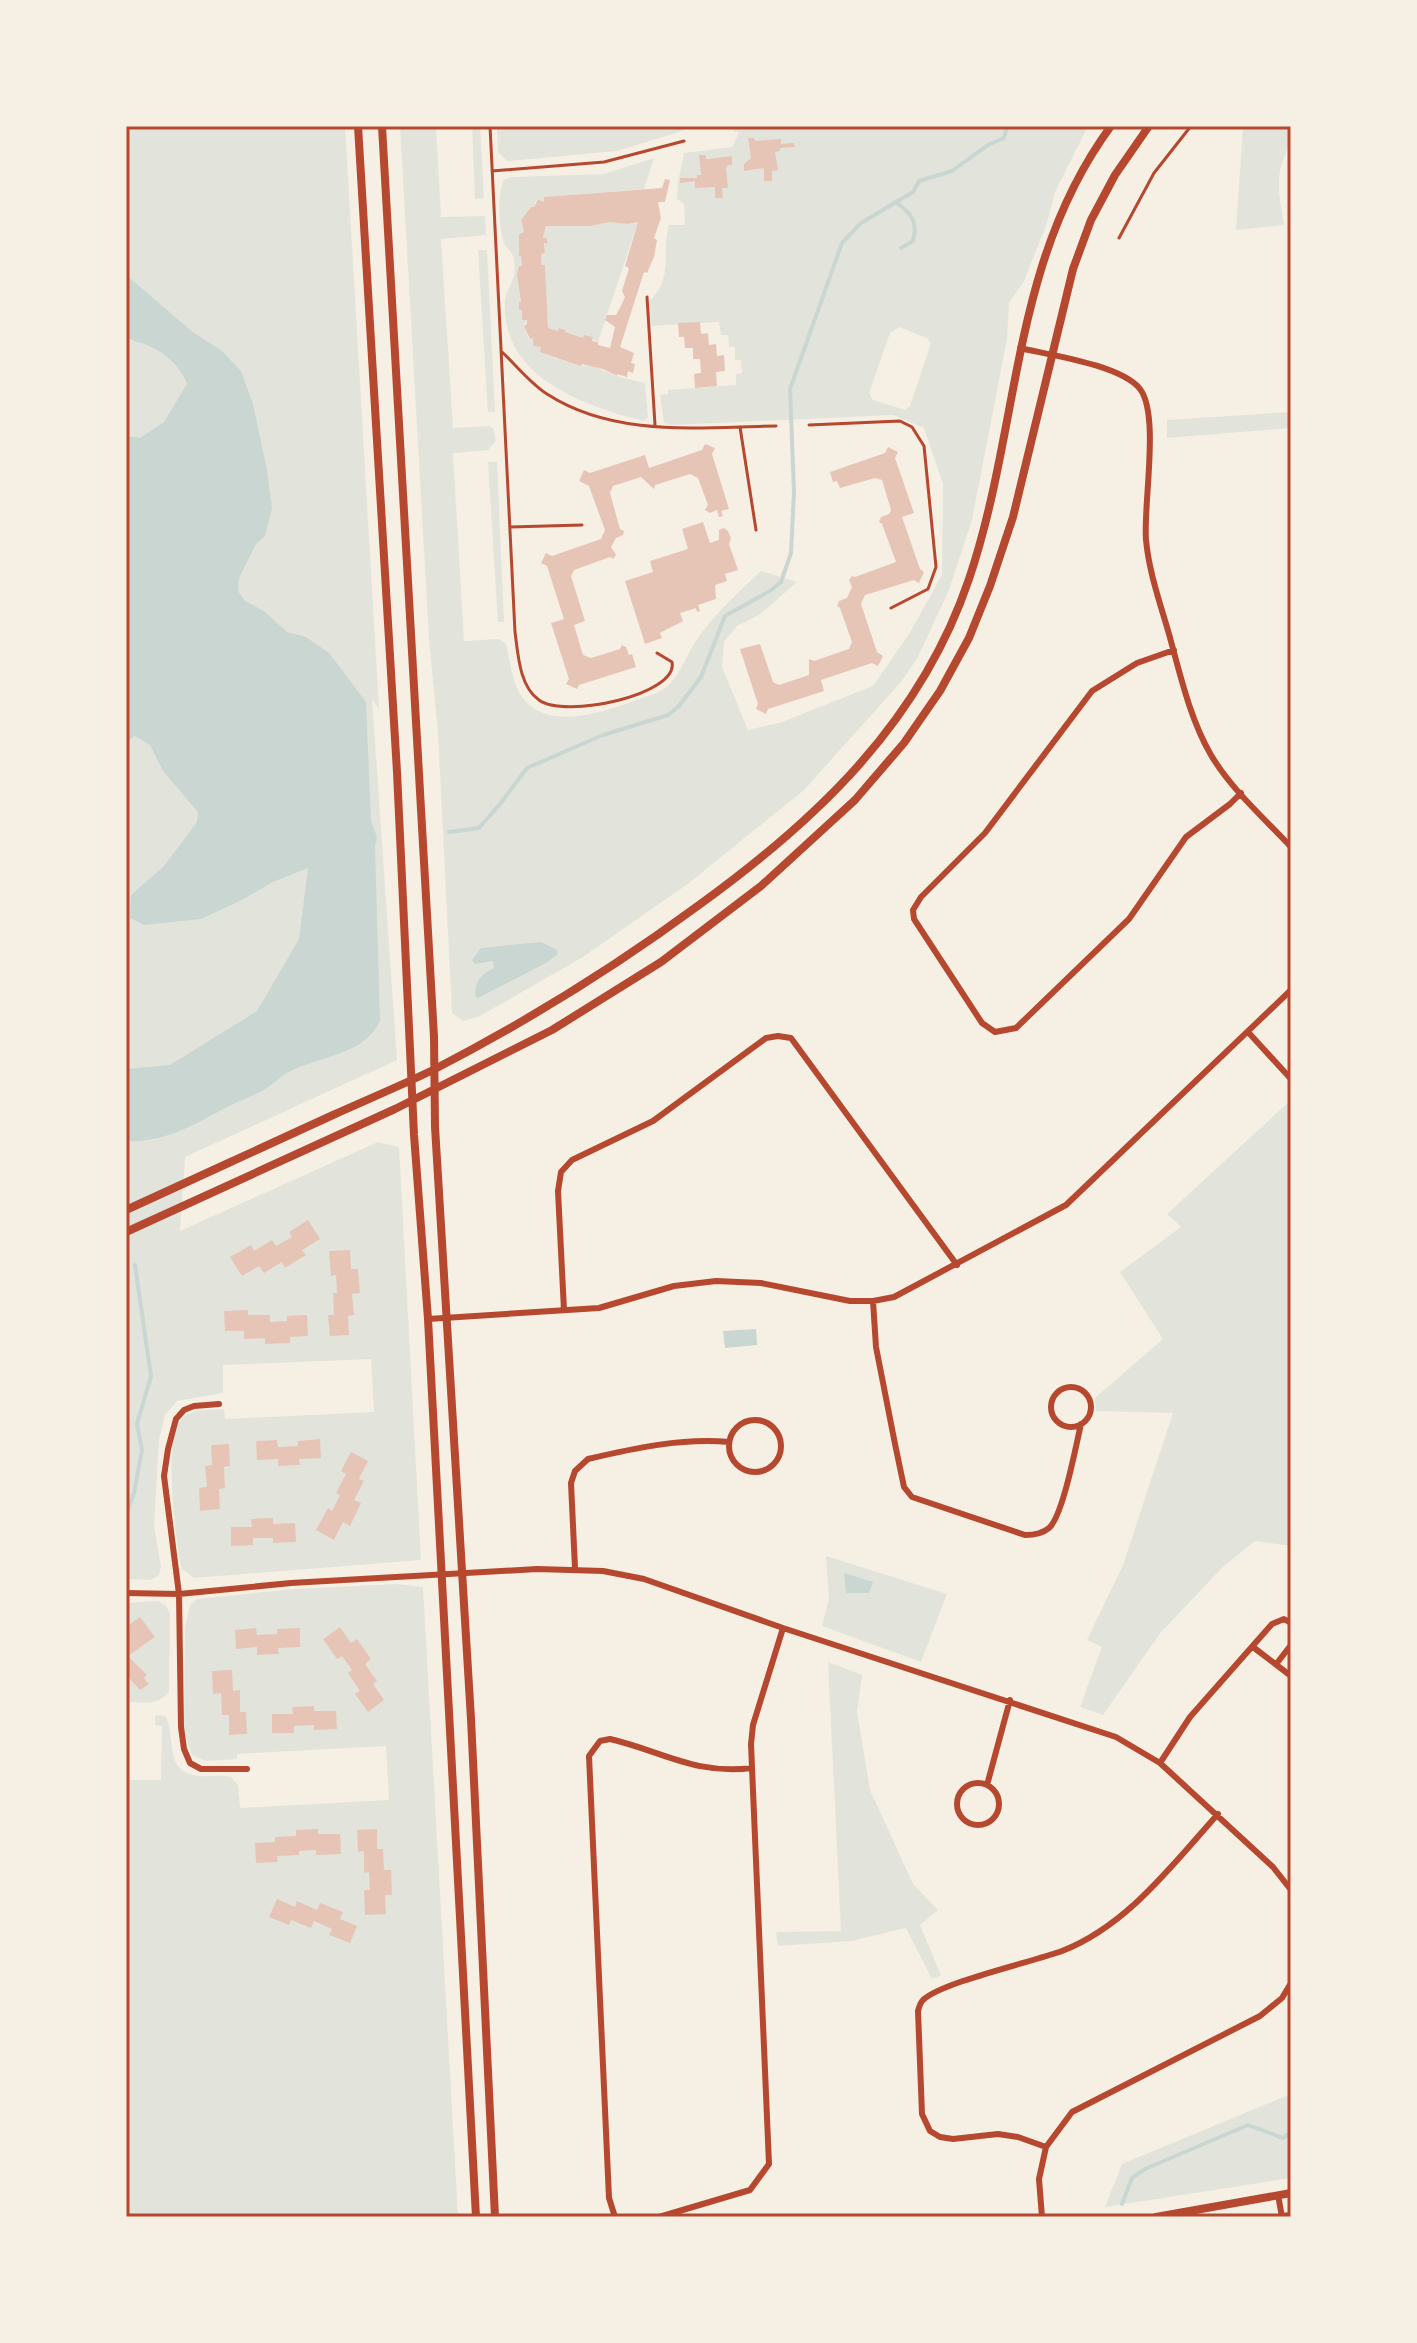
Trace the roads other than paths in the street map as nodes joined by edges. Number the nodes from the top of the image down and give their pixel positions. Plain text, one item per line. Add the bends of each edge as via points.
1 (358, 126) edge
2 (382, 126) edge
3 (490, 126) edge
4 (1111, 126) edge
5 (1149, 126) edge
6 (1191, 126) edge
7 (684, 141) dead end
8 (492, 171) junction
9 (1119, 238) dead end
10 (647, 297) dead end
11 (1020, 348) junction
12 (501, 350) junction
13 (1054, 356) junction
14 (809, 425) dead end
15 (740, 426) junction
16 (776, 426) dead end
17 (655, 427) junction
18 (582, 525) dead end
19 (509, 527) junction
20 (756, 530) dead end
21 (891, 608) dead end
22 (1174, 650) junction
23 (657, 653) dead end
24 (1241, 793) junction
25 (1291, 847) edge
26 (1291, 990) edge
27 (1248, 1032) junction
28 (434, 1069) junction
29 (412, 1079) junction
30 (1291, 1079) edge
31 (434, 1090) junction
32 (413, 1100) junction
33 (126, 1210) edge
34 (126, 1232) edge
35 (957, 1265) junction
36 (873, 1301) junction
37 (564, 1310) junction
38 (448, 1317) junction
39 (428, 1319) junction
40 (219, 1404) dead end
41 (1081, 1424) junction
42 (729, 1442) junction
43 (575, 1568) junction
44 (441, 1575) junction
45 (461, 1575) junction
46 (126, 1593) edge
47 (179, 1594) junction
48 (1291, 1623) edge
49 (783, 1628) junction
50 (1291, 1645) edge
51 (1253, 1647) junction
52 (1277, 1663) junction
53 (1291, 1676) edge
54 (1010, 1700) junction
55 (1160, 1763) junction
56 (752, 1768) junction
57 (247, 1769) dead end
58 (987, 1785) junction
59 (1218, 1814) junction
60 (1291, 1890) edge
61 (1291, 1983) edge
62 (1046, 2147) junction
63 (1291, 2193) edge
64 (1278, 2195) junction
65 (1291, 2216) edge
66 (476, 2217) edge
67 (495, 2217) edge
68 (615, 2217) edge
69 (659, 2217) edge
70 (1042, 2217) edge
71 (1156, 2217) edge
72 (1282, 2217) edge

1 - 29 main road
2 - 28 main road
3 - 8 lane
4 - 11 main road via 1073,185 1052,232
5 - 13 main road via 1091,220 1073,269
6 - 9 lane via 1154,173
7 - 8 lane via 604,162
8 - 12 lane
10 - 17 lane
11 - 13 street
11 - 28 main road via 985,521 948,633 901,714 849,778 748,869 605,971
12 - 17 lane via 532,382 564,403 618,422
12 - 19 lane
13 - 22 street via 1111,371 1142,391 1150,431 1148,563
13 - 31 main road via 990,586 940,691 904,743 855,800 761,886 661,962 552,1030
14 - 21 lane via 900,421 917,432 924,446 936,567 928,589
15 - 16 lane
15 - 17 lane
15 - 20 lane
18 - 19 lane
19 - 23 lane via 520,662 539,700 577,708 641,692 672,674 672,662
22 - 24 street via 1211,755
22 - 24 street via 1137,663 1092,691 985,833 921,897 914,919 982,1023 995,1032 1016,1028 1129,919 1186,837
24 - 25 street
26 - 27 street
27 - 30 street
27 - 35 street via 1066,1205
28 - 29 main road
28 - 31 main road
29 - 32 main road
29 - 33 main road
31 - 32 main road
31 - 38 main road
32 - 34 main road
32 - 39 main road
35 - 36 street via 909,1291
35 - 37 street via 791,1038 778,1036 766,1038 653,1121 572,1160 561,1172
36 - 37 street via 716,1281 674,1286 599,1308
36 - 41 street via 876,1347 895,1444 904,1487 912,1497 1036,1535 1051,1527 1059,1511
37 - 38 street
38 - 39 street
38 - 45 main road
39 - 44 main road
40 - 47 street via 184,1410 168,1449 165,1490
41 - 41 street via 1090,1401 1083,1391 1064,1388 1054,1396 1053,1416 1062,1425
42 - 42 street via 733,1461 755,1472 773,1465 781,1443 773,1427 757,1421 736,1428
42 - 43 street via 660,1444 581,1463 571,1483
43 - 45 street
43 - 49 street via 644,1579
44 - 45 street
44 - 47 street
44 - 66 main road
45 - 67 main road
46 - 47 street
47 - 57 street via 184,1749 190,1763 201,1769
48 - 51 street via 1284,1619 1272,1624
49 - 54 street
49 - 56 street via 753,1725
50 - 52 street
51 - 52 street
51 - 55 street via 1190,1717
52 - 53 street
54 - 55 street via 1116,1737
54 - 58 street
55 - 59 street
56 - 68 street via 707,1768 610,1739 600,1741 589,1756 609,2198
56 - 69 street via 769,2164 750,2190
58 - 58 street via 968,1785 960,1794 958,1809 970,1823 980,1825 996,1815 998,1797
59 - 60 street
59 - 62 street via 1141,1897 1093,1935 1064,1950 942,1989 922,2002 922,2114 930,2131 953,2139 998,2134
61 - 62 street via 1260,2016 1072,2112
62 - 70 street via 1039,2179
63 - 64 main road
64 - 71 main road
64 - 72 street
65 - 72 main road

